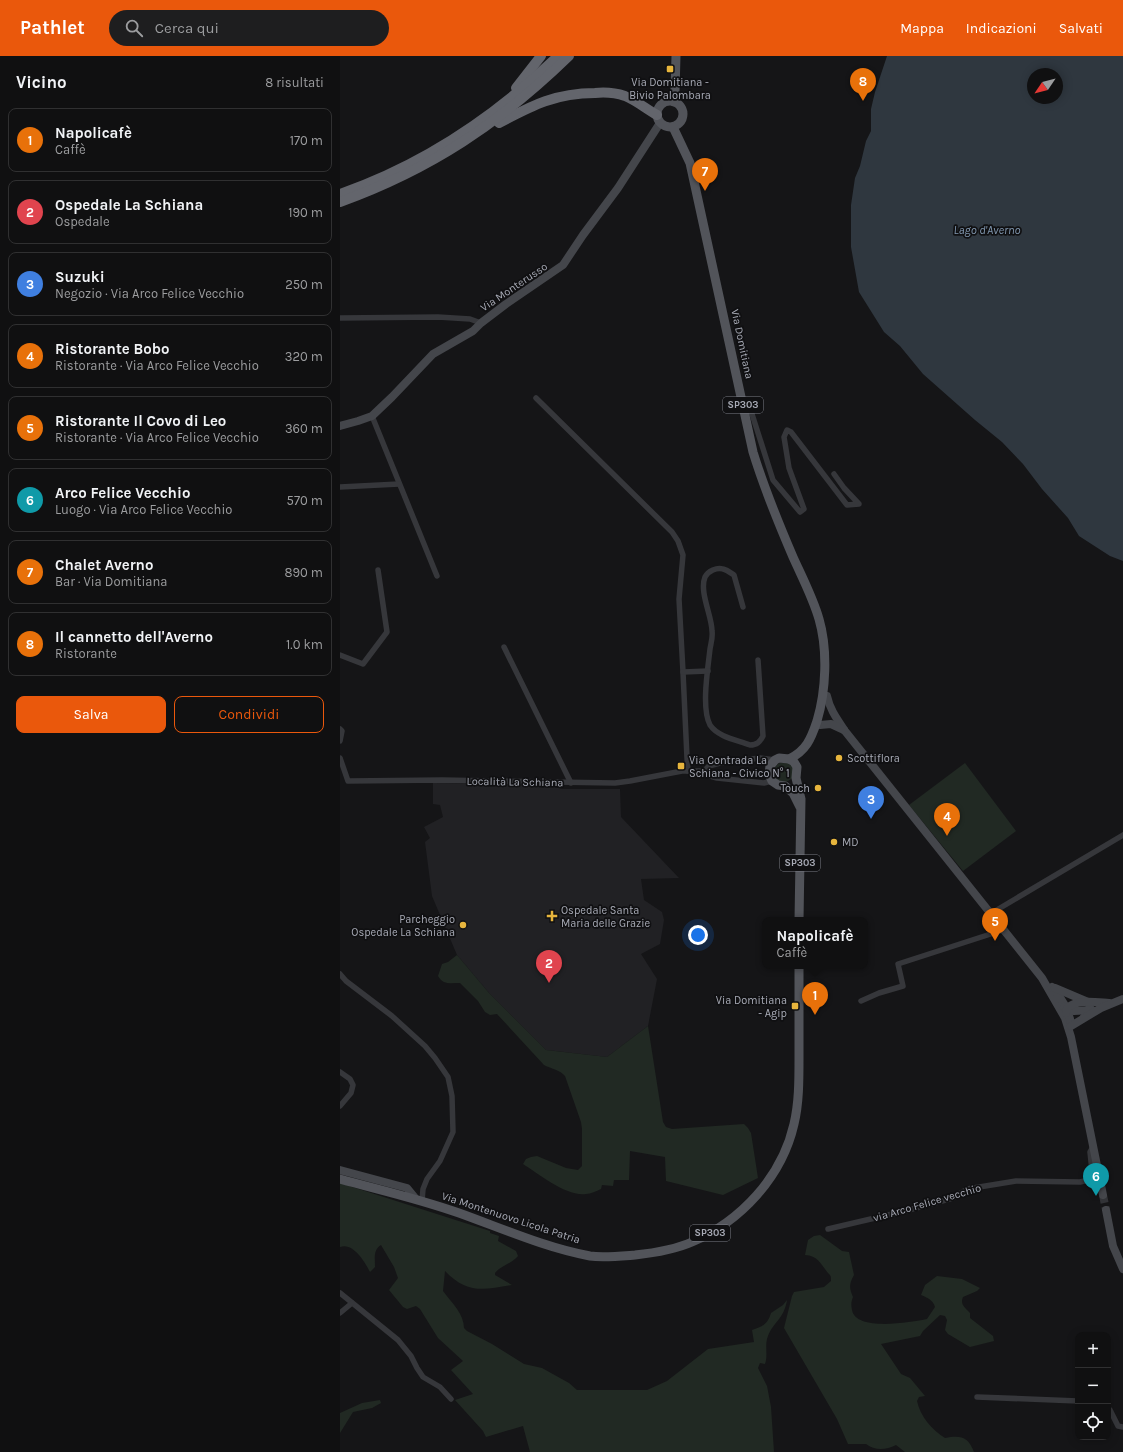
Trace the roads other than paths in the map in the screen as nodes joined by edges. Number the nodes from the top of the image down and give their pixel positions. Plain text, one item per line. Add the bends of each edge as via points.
1 (540, 56) edge
2 (558, 56) edge
3 (569, 56) edge
4 (676, 56) edge
5 (510, 99) junction
6 (674, 102) junction
7 (659, 119) junction
8 (673, 127) junction
9 (484, 128) junction
10 (340, 194) edge
11 (340, 202) edge
12 (340, 318) edge
13 (481, 323) junction
14 (536, 398) dead end
15 (743, 405) junction
16 (372, 416) junction
17 (340, 426) edge
18 (834, 474) dead end
19 (399, 484) junction
20 (340, 487) edge
21 (378, 570) dead end
22 (437, 576) dead end
23 (743, 607) dead end
24 (504, 647) dead end
25 (340, 655) edge
26 (758, 660) dead end
27 (708, 671) junction
28 (683, 672) junction
29 (824, 678) junction
30 (827, 696) junction
31 (821, 712) junction
32 (834, 715) junction
33 (820, 725) junction
34 (340, 729) edge
35 (845, 731) junction
36 (340, 741) edge
37 (340, 758) edge
38 (789, 759) junction
39 (775, 760) junction
40 (799, 763) junction
41 (688, 771) junction
42 (704, 771) junction
43 (796, 778) junction
44 (772, 781) junction
45 (571, 783) junction
46 (785, 786) junction
47 (800, 807) junction
48 (1123, 835) edge
49 (990, 914) junction
50 (799, 917) edge
51 (1003, 930) junction
52 (799, 969) edge
53 (340, 974) edge
54 (1042, 978) junction
55 (1050, 984) junction
56 (1054, 997) junction
57 (1123, 999) edge
58 (861, 1002) dead end
59 (1111, 1003) junction
60 (1067, 1008) junction
61 (1087, 1010) junction
62 (1065, 1018) junction
63 (1071, 1026) junction
64 (1071, 1037) junction
65 (340, 1072) edge
66 (340, 1106) edge
67 (1094, 1147) junction
68 (340, 1170) edge
69 (340, 1179) edge
70 (399, 1186) junction
71 (398, 1195) junction
72 (1103, 1195) tunnel mouth
73 (419, 1200) junction
74 (1106, 1210) tunnel mouth
75 (828, 1229) dead end
76 (1123, 1269) edge
77 (340, 1293) edge
78 (352, 1303) junction
79 (340, 1312) edge
80 (977, 1397) dead end
81 (451, 1399) dead end
82 (1075, 1400) edge
83 (1111, 1412) edge
84 (1123, 1427) edge

1 - 5 highway via 513,90
2 - 5 highway
3 - 9 highway via 522,99
4 - 6 main road
5 - 10 highway via 436,150 382,177
6 - 7 main road via 664,103 659,108
6 - 8 main road via 682,108 683,115 681,121
7 - 8 main road via 666,127
7 - 9 highway via 633,100 621,95 576,94 542,102 495,126
7 - 13 street, Via Monterusso via 618,188 563,265
8 - 15 main road, Via Domitiana / SP303 via 690,163
9 - 11 highway via 408,173
12 - 13 street via 438,317 470,319
13 - 16 street, Via Monterusso via 474,331 433,354
14 - 28 street via 672,532 678,541 683,555 678,599
15 - 18 street via 752,414 773,480 800,512 804,509 789,468 784,437 787,430 847,505 859,504
15 - 29 main road, Via Domitiana / SP303 via 763,484 815,606 824,651
16 - 17 street, Via Monterusso
16 - 19 street
19 - 20 street
19 - 22 street
21 - 25 street via 387,632 363,664
23 - 27 street via 734,575 723,569 709,572 704,585 712,631
24 - 45 street
26 - 27 street via 763,736 755,745 718,733 710,725 706,703
27 - 28 street
28 - 41 street
29 - 30 main road, Via Domitiana
29 - 31 main road, Via Domitiana / SP303
30 - 31 main road, Via Domitiana
30 - 32 street
31 - 32 street via 827,711
31 - 33 main road, Via Domitiana
31 - 38 main road, Via Domitiana via 805,748
32 - 35 street
33 - 35 street via 831,724
33 - 40 main road, Via Domitiana
34 - 36 street
35 - 49 street
37 - 45 street, Località La Schiana via 348,780
38 - 39 main road
38 - 40 main road
39 - 42 street, Località La Schiana via 760,758 720,763 709,766
39 - 44 main road via 770,766 769,774
40 - 43 main road
41 - 42 street, Località La Schiana
41 - 45 street, Località La Schiana via 630,782
42 - 44 street, Località La Schiana via 717,778 764,783
43 - 46 main road
43 - 47 main road via 801,799
44 - 46 main road
46 - 47 main road via 793,793
47 - 50 main road, SP303
48 - 49 street
49 - 51 street
51 - 54 street
51 - 58 street via 898,964 903,986 879,993
52 - 73 main road, Via Montenuovo Licola Patria / SP303 via 799,1091 795,1123 787,1149 753,1200 713,1232 691,1243 656,1252 592,1256 518,1235
53 - 73 street via 425,1046 448,1077 452,1096 453,1132 440,1160 427,1179
54 - 55 street
54 - 56 street
55 - 60 street
55 - 61 street
56 - 60 street
56 - 62 street
57 - 59 street
59 - 61 street
59 - 61 street
60 - 61 street via 1073,1004
60 - 62 street
60 - 63 street
61 - 63 street
62 - 64 street
63 - 64 street
64 - 67 street
65 - 66 street via 354,1085
67 - 72 street
67 - 75 street, via Arco Felice vecchio via 1090,1152 1092,1171 1089,1180 1016,1181 967,1189 953,1198
68 - 70 street
69 - 71 main road, Via Montenuovo Licola Patria / SP303
70 - 71 street via 404,1191
70 - 73 street via 407,1188
71 - 73 main road, Via Montenuovo Licola Patria / SP303
74 - 76 street via 1113,1246
77 - 78 street
78 - 79 street
78 - 81 street via 398,1340 423,1376 440,1387
80 - 82 street
83 - 84 street via 1118,1426

